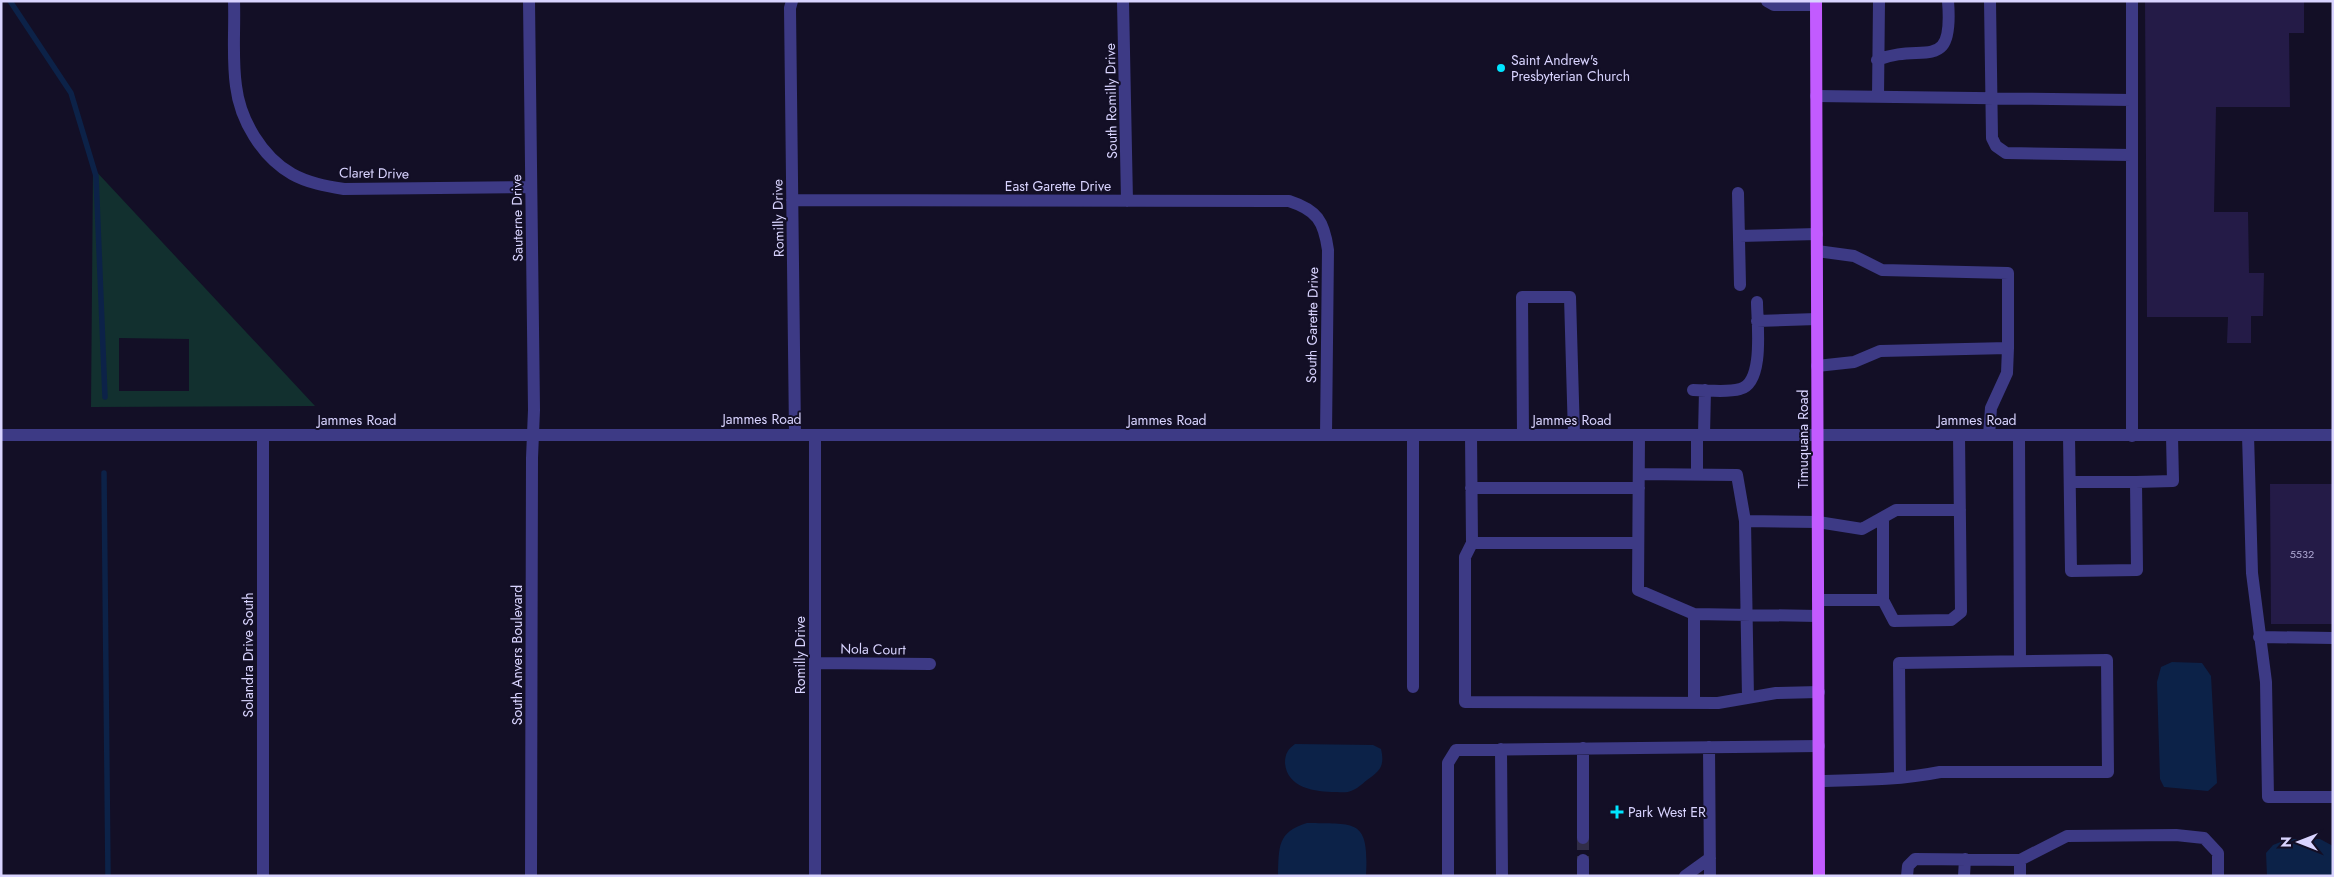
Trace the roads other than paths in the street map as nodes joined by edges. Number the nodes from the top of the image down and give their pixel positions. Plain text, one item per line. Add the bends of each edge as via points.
1 (234, 1) edge
2 (529, 1) edge
3 (792, 1) edge
4 (1123, 1) edge
5 (1767, 1) edge
6 (1879, 1) edge
7 (1948, 1) edge
8 (1990, 1) edge
9 (2132, 1) edge
10 (1816, 3) edge
11 (1877, 60) junction
12 (1816, 96) junction
13 (1878, 97) junction
14 (1991, 98) junction
15 (2132, 100) junction
16 (2132, 155) junction
17 (531, 187) junction
18 (1738, 193) dead end
19 (792, 200) junction
20 (1127, 201) junction
21 (1318, 218) joint
22 (1817, 234) junction
23 (1739, 236) junction
24 (1817, 251) junction
25 (1740, 285) dead end
26 (1757, 302) dead end
27 (1817, 319) junction
28 (1757, 320) junction
29 (2008, 348) junction
30 (1817, 366) junction
31 (533, 434) junction
32 (795, 434) junction
33 (815, 434) junction
34 (1, 435) edge
35 (263, 435) junction
36 (1326, 435) junction
37 (1413, 435) junction
38 (1471, 435) junction
39 (1523, 435) junction
40 (1574, 435) junction
41 (1639, 435) junction
42 (1701, 435) junction
43 (1818, 435) junction
44 (1959, 435) junction
45 (1990, 435) junction
46 (2019, 435) junction
47 (2248, 435) junction
48 (2333, 435) edge
49 (2069, 436) junction
50 (2132, 436) junction
51 (2172, 436) junction
52 (1639, 474) junction
53 (1696, 474) junction
54 (2070, 482) junction
55 (2136, 482) junction
56 (1471, 488) junction
57 (1639, 488) junction
58 (1960, 510) junction
59 (1883, 519) junction
60 (1745, 521) junction
61 (1818, 522) junction
62 (1472, 542) junction
63 (1638, 542) junction
64 (1818, 600) junction
65 (1883, 600) junction
66 (1694, 614) junction
67 (1746, 614) junction
68 (1818, 616) junction
69 (2259, 637) junction
70 (2333, 638) edge
71 (2020, 661) junction
72 (815, 663) junction
73 (930, 664) dead end
74 (1413, 687) dead end
75 (1819, 692) junction
76 (1748, 698) junction
77 (1694, 702) junction
78 (1819, 746) junction
79 (1708, 747) junction
80 (1582, 748) junction
81 (1501, 749) junction
82 (1900, 778) junction
83 (1819, 781) junction
84 (2333, 797) edge
85 (1582, 838) tunnel mouth
86 (1710, 858) junction
87 (1965, 859) junction
88 (1582, 860) tunnel mouth
89 (2020, 860) junction
90 (263, 876) edge
91 (532, 876) edge
92 (815, 876) edge
93 (1448, 876) edge
94 (1502, 876) edge
95 (1583, 876) edge
96 (1685, 876) edge
97 (1710, 876) edge
98 (1819, 876) edge
99 (1907, 876) edge
100 (1964, 876) edge
101 (2020, 876) edge
102 (2218, 876) edge

1 - 17 street, Claret Drive via 236,86 244,117 257,141 273,160 292,174 344,190
2 - 17 street, Sauterne Drive
3 - 19 street, Romilly Drive
4 - 20 street, South Romilly Drive
5 - 10 street via 1774,5
6 - 11 street
7 - 11 street via 1948,38 1942,49 1934,53 1892,54
8 - 14 street
9 - 15 street
10 - 12 main road, Timuquana Road
11 - 13 street
12 - 13 street
12 - 22 main road, Timuquana Road
13 - 14 street
14 - 15 street
14 - 16 street via 1992,138 1996,146 2006,153
15 - 16 street
16 - 50 street
17 - 31 street, Sauterne Drive
18 - 23 street
19 - 20 street, East Garette Drive
19 - 32 street, Romilly Drive
20 - 21 street, East Garette Drive via 1289,201 1307,207
21 - 36 street, South Garette Drive via 1326,232 1328,250
22 - 23 street
22 - 24 main road, Timuquana Road
23 - 25 street
24 - 27 main road, Timuquana Road
24 - 29 street via 1854,256 1882,270 2008,272
26 - 28 street
27 - 28 street
27 - 30 main road, Timuquana Road
28 - 42 street via 1754,377 1739,390 1699,390
29 - 30 street via 1880,351 1854,362
29 - 45 street via 2007,373 1991,408
30 - 43 main road, Timuquana Road
31 - 32 street, Jammes Road
31 - 35 street, Jammes Road
31 - 91 street, South Anvers Boulevard
32 - 33 street, Jammes Road
33 - 36 street, Jammes Road
33 - 72 street, Romilly Drive
34 - 35 street, Jammes Road
35 - 90 street, Solandra Drive South
36 - 37 street, Jammes Road
37 - 38 street, Jammes Road
37 - 74 street
38 - 39 street, Jammes Road
38 - 56 street
39 - 40 street, Jammes Road
39 - 40 street via 1522,297 1570,298
40 - 41 street, Jammes Road
41 - 42 street, Jammes Road
41 - 52 street
42 - 43 street, Jammes Road
42 - 53 street
43 - 44 street, Jammes Road
43 - 61 main road, Timuquana Road
44 - 45 street, Jammes Road
44 - 58 street
45 - 46 street, Jammes Road
46 - 49 street, Jammes Road
46 - 71 street
47 - 48 street, Jammes Road
47 - 51 street, Jammes Road
47 - 69 street via 2252,573
49 - 50 street, Jammes Road
49 - 54 street
50 - 51 street, Jammes Road
51 - 55 street via 2173,481
52 - 53 street
52 - 57 street
53 - 60 street via 1737,475
54 - 55 street
54 - 55 street via 2071,571 2137,570
56 - 57 street
56 - 62 street
57 - 63 street
58 - 59 street via 1896,510
58 - 65 street via 1961,612 1951,620 1894,621
59 - 61 street via 1862,529
59 - 65 street
60 - 61 street
60 - 67 street
61 - 64 main road, Timuquana Road
62 - 63 street
62 - 77 street via 1465,557 1465,702
63 - 66 street via 1638,590
64 - 65 street
64 - 68 main road, Timuquana Road
66 - 67 street
66 - 77 street
67 - 68 street
67 - 76 street
68 - 75 main road, Timuquana Road
69 - 70 street
69 - 84 street via 2266,682 2268,797
71 - 82 street via 1898,663
71 - 82 street via 2107,660 2108,772 1940,772
72 - 73 street, Nola Court
72 - 92 street, Romilly Drive
75 - 76 street via 1776,693
75 - 78 main road, Timuquana Road
76 - 77 street via 1718,703
78 - 79 street
78 - 83 main road, Timuquana Road
79 - 80 street
79 - 86 street
80 - 81 street
80 - 85 street
81 - 93 street via 1456,750 1448,763
81 - 94 street
82 - 83 street
83 - 98 main road, Timuquana Road
86 - 96 street
86 - 97 street
87 - 89 street
87 - 99 street via 1915,859 1908,866
87 - 100 street
88 - 95 street
89 - 101 street
89 - 102 street via 2068,836 2176,835 2204,838 2218,853

